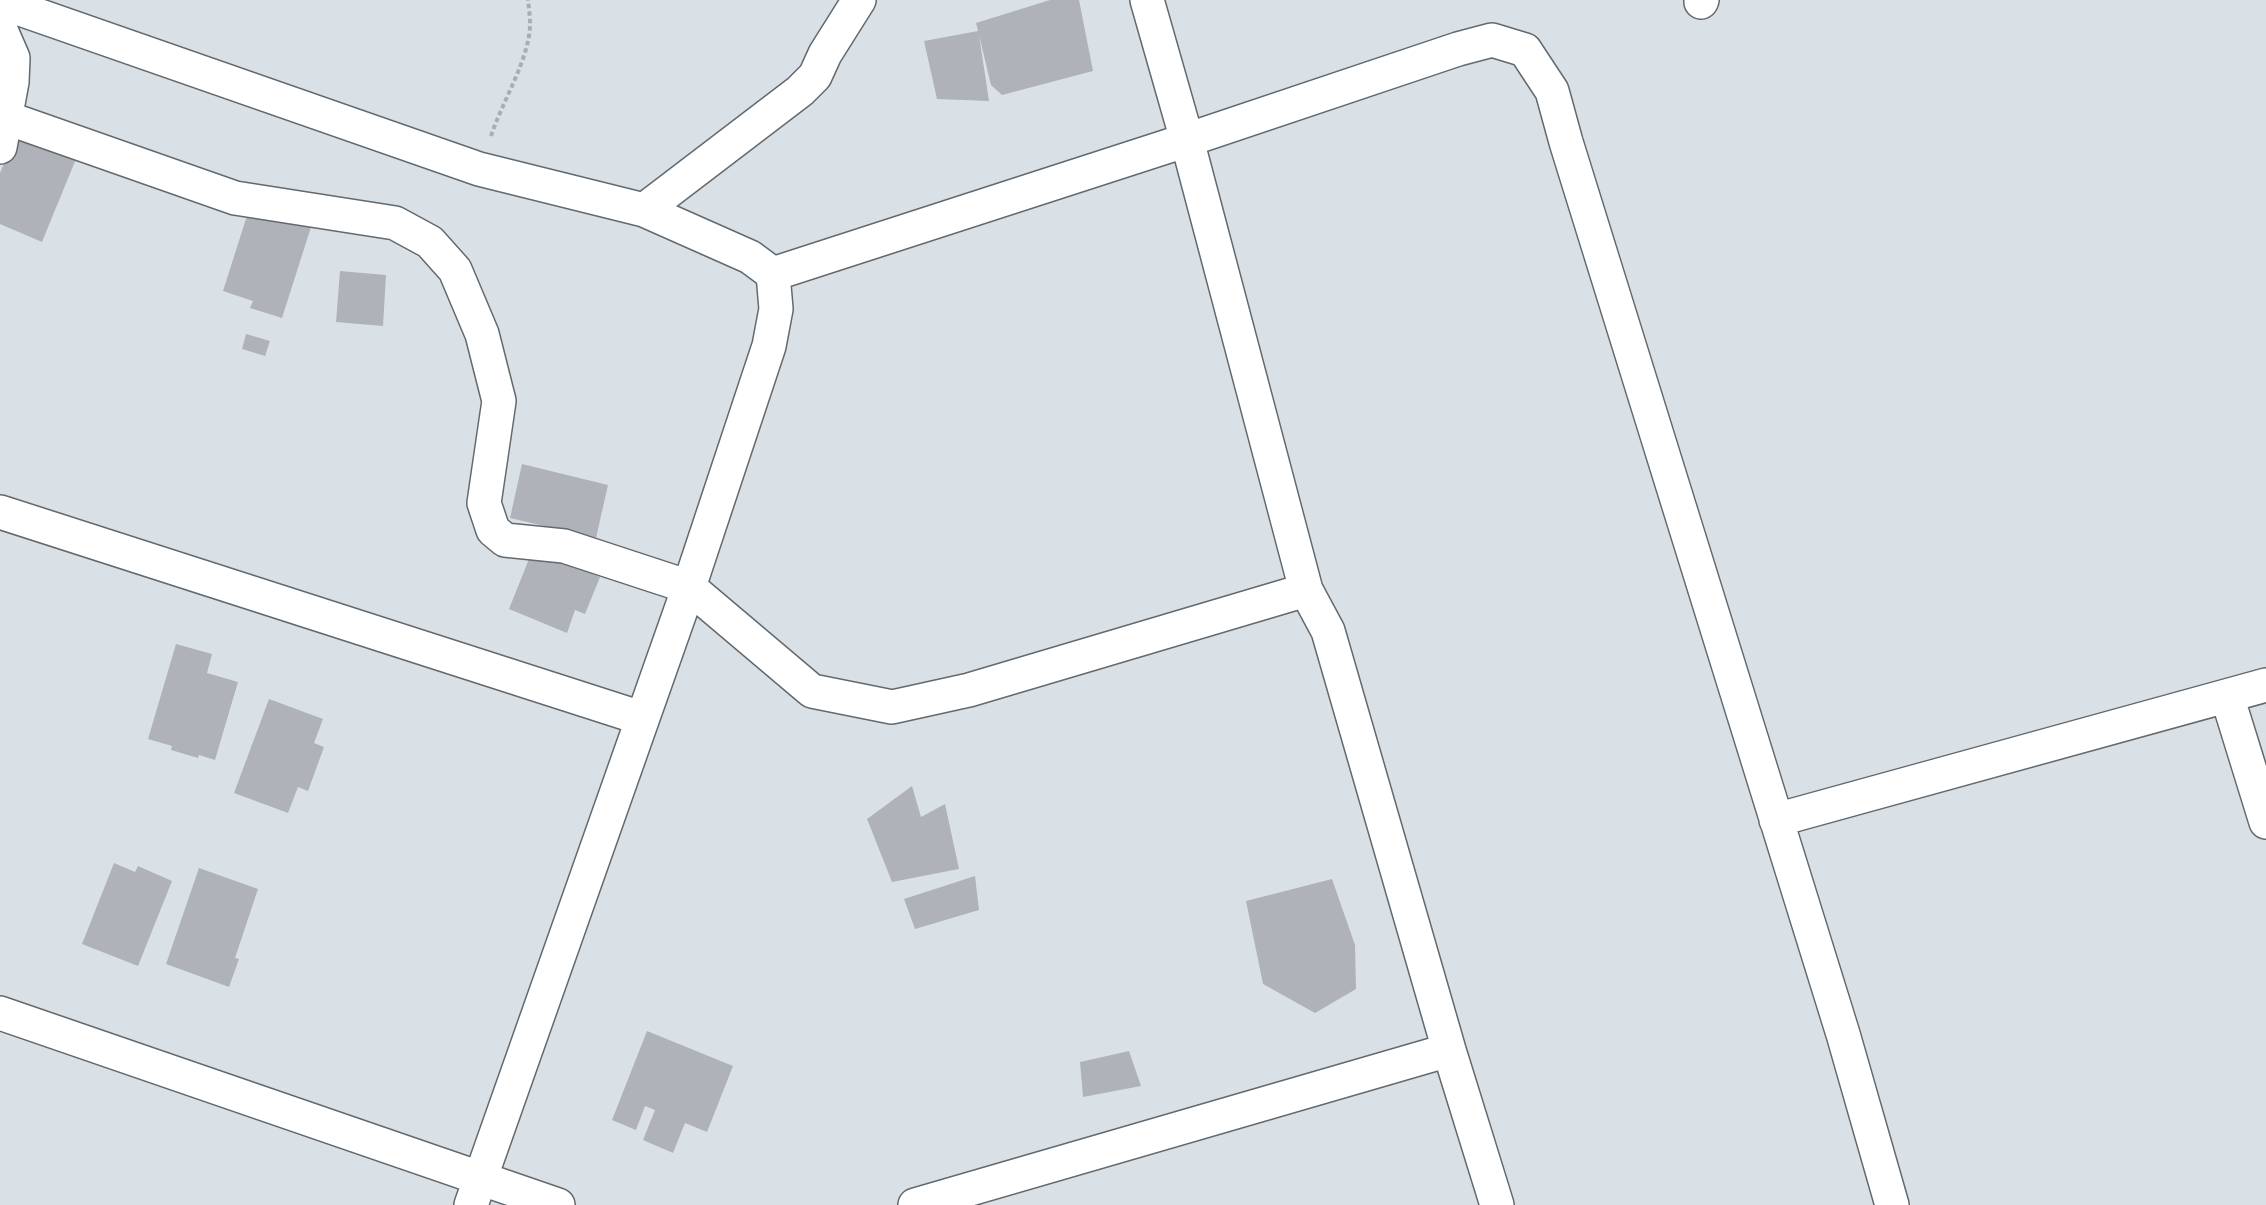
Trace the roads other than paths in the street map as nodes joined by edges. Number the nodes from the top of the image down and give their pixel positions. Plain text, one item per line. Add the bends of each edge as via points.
1 (860, 0) edge
2 (1148, 0) edge
3 (0, 2) edge
4 (0, 28) edge
5 (3, 133) edge
6 (1187, 140) junction
7 (644, 210) junction
8 (773, 274) junction
9 (0, 512) edge
10 (689, 587) junction
11 (1305, 590) junction
12 (2266, 685) edge
13 (2227, 696) junction
14 (641, 718) junction
15 (1776, 820) junction
16 (2266, 822) edge
17 (0, 1013) edge
18 (1449, 1050) junction
19 (476, 1191) edge
20 (558, 1205) edge
21 (915, 1205) edge
22 (1497, 1205) edge
23 (1892, 1205) edge

1 - 7 street via 814,76 800,91
2 - 6 street
3 - 7 street via 479,169
4 - 5 street via 13,58
5 - 10 street via 235,198 395,222 430,242 455,270 482,334 499,400 484,503 493,530 505,540 564,546
6 - 8 street
6 - 11 street
6 - 15 street via 1492,39 1525,50 1552,91
7 - 8 street via 750,257
8 - 10 street via 776,309 769,346
9 - 14 street
10 - 11 street via 812,692 892,707 969,690
10 - 14 street
11 - 18 street via 1328,631
12 - 13 street
13 - 15 street
13 - 16 street
14 - 19 street
15 - 23 street
17 - 19 street
18 - 21 street
18 - 22 street
19 - 20 street

